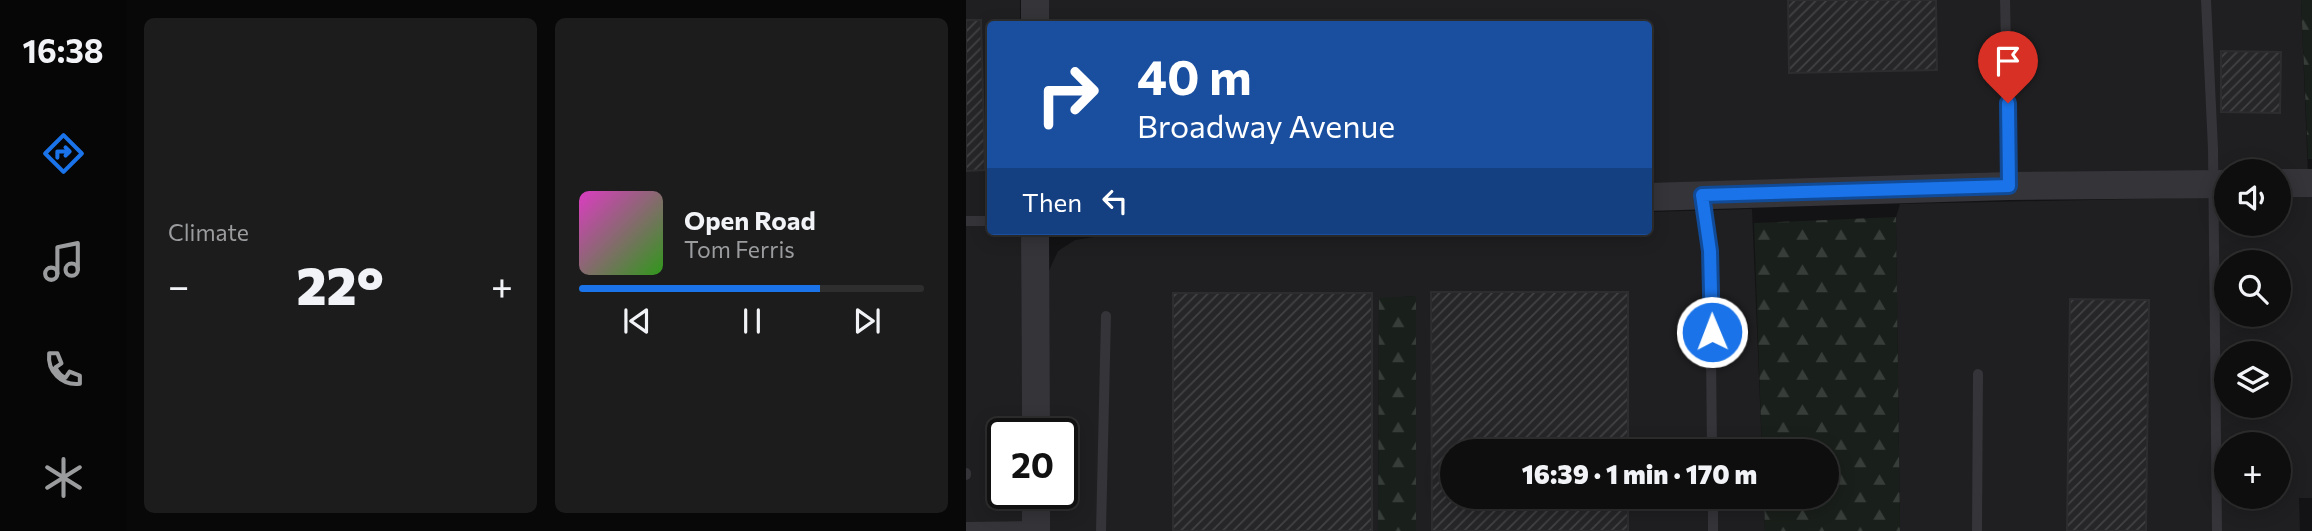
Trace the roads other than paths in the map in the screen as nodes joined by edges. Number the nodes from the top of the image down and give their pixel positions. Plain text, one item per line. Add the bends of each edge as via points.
1 (1035, 0) edge
2 (2005, 0) edge
3 (2206, 0) edge
4 (1035, 21) edge
5 (2215, 159) edge
6 (2291, 183) edge
7 (2312, 183) edge
8 (2214, 184) edge
9 (2009, 186) junction
10 (1702, 195) junction
11 (1652, 197) edge
12 (966, 221) edge
13 (987, 221) edge
14 (1035, 235) edge
15 (2219, 236) edge
16 (1106, 316) dead end
17 (1978, 374) dead end
18 (1036, 418) edge
19 (1712, 439) edge
20 (1036, 509) edge
21 (1713, 509) edge
22 (966, 527) edge
23 (1036, 528) edge
24 (1101, 531) edge
25 (1713, 531) edge
26 (1977, 531) edge
27 (2217, 531) edge

1 - 4 street
2 - 9 lane
3 - 5 lane
6 - 7 street
8 - 9 street
9 - 10 street
10 - 11 street
10 - 19 lane via 1710,251
12 - 13 lane
14 - 18 street
15 - 27 lane
16 - 24 lane
17 - 26 lane
20 - 23 street
21 - 25 lane
22 - 23 lane

